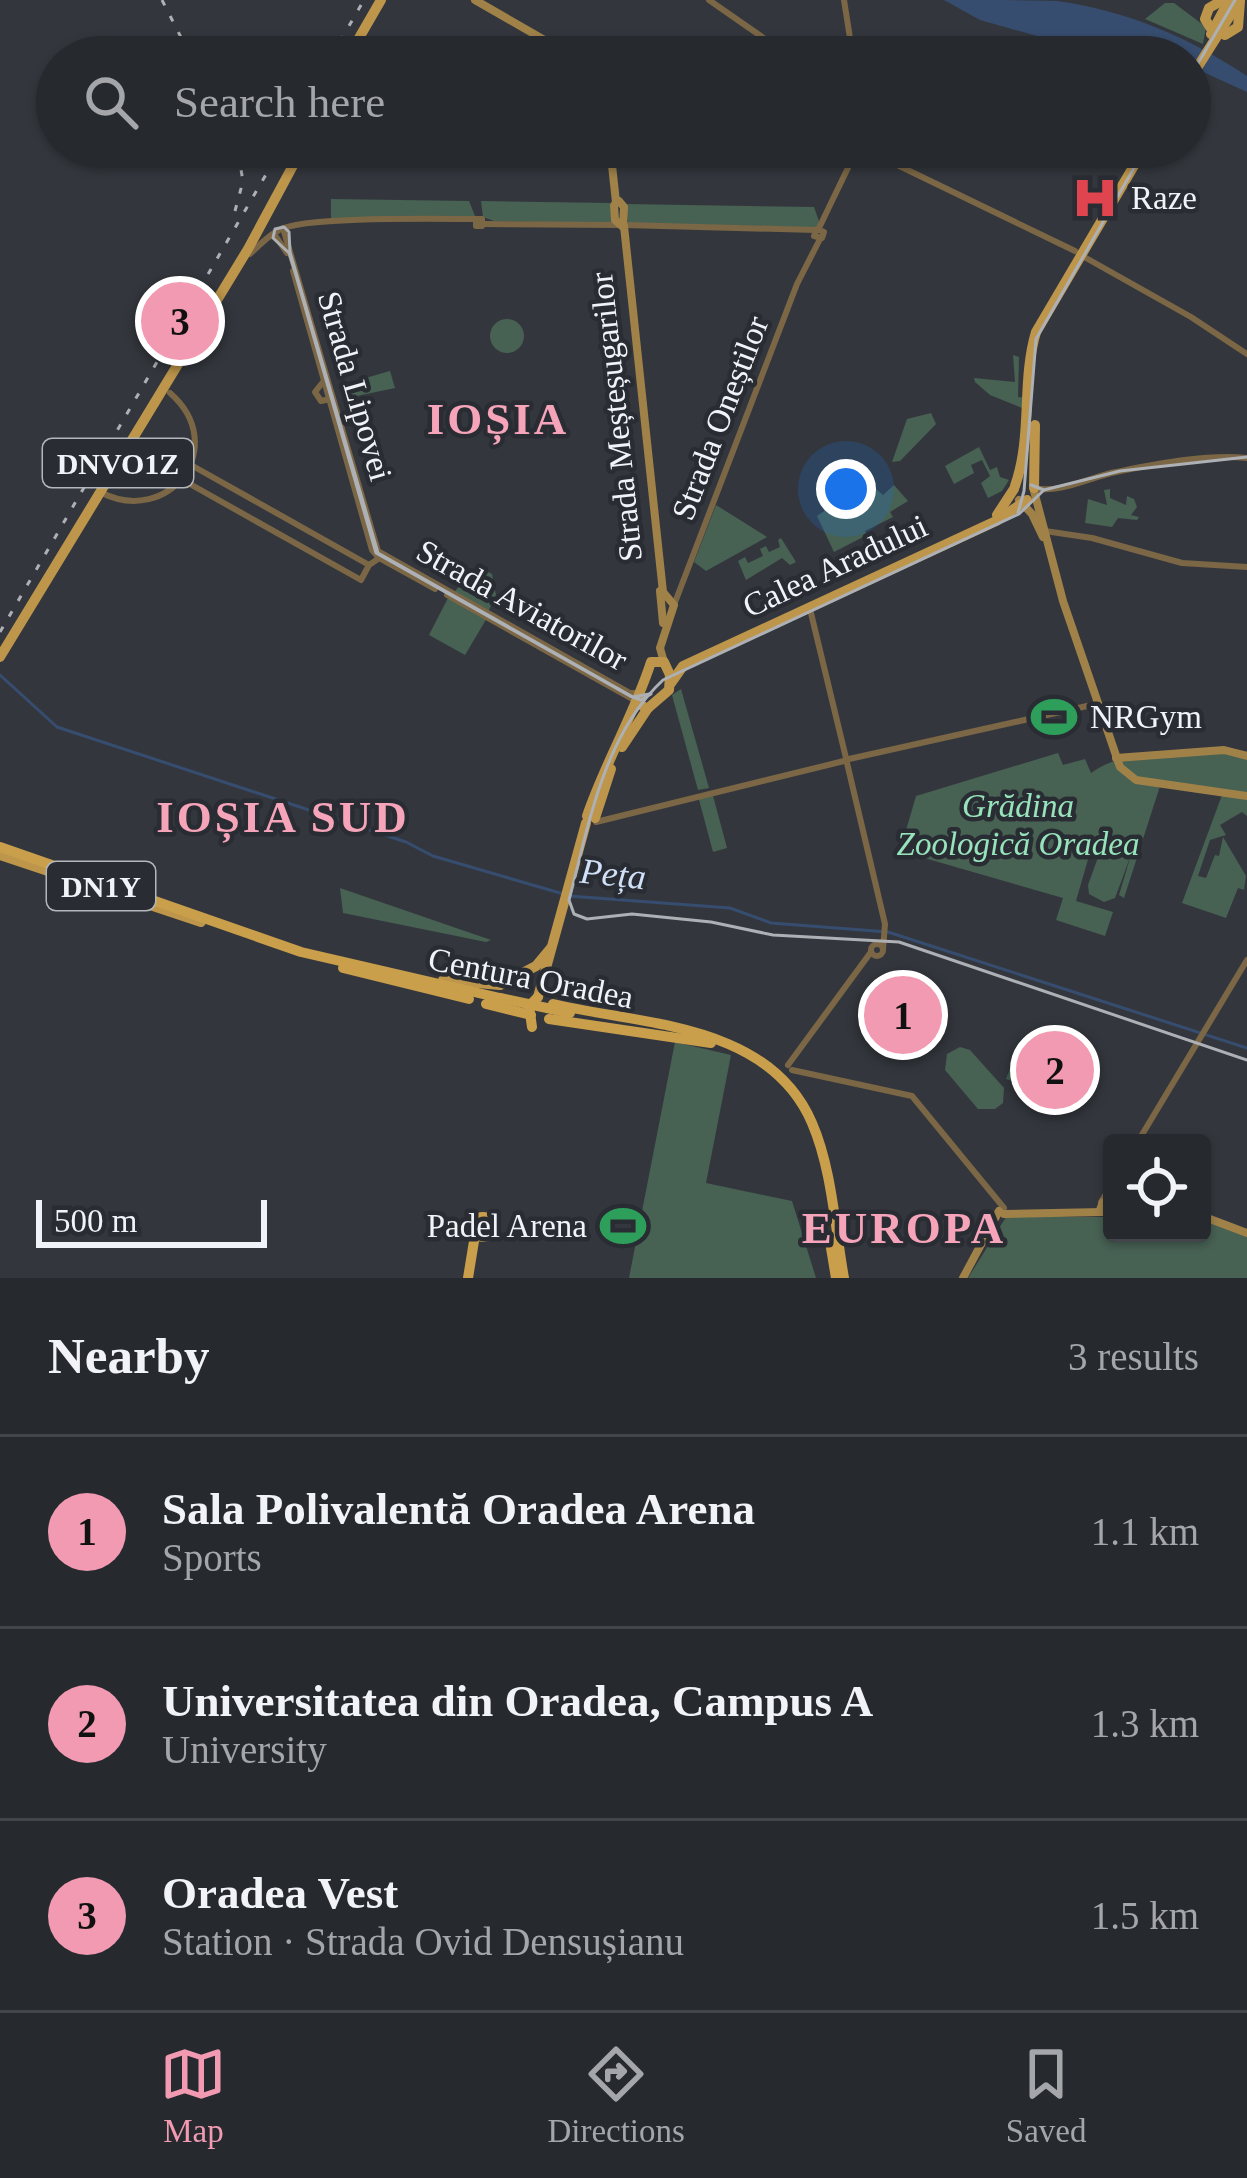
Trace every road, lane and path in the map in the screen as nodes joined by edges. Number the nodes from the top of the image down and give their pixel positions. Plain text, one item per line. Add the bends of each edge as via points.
1 (384, 0) edge
2 (475, 0) edge
3 (709, 0) edge
4 (844, 0) edge
5 (1231, 5) edge
6 (1216, 31) junction
7 (364, 36) edge
8 (538, 36) edge
9 (761, 36) edge
10 (850, 36) edge
11 (1211, 40) edge
12 (289, 168) edge
13 (290, 168) edge
14 (614, 168) edge
15 (848, 168) edge
16 (905, 168) edge
17 (1134, 168) edge
18 (1135, 168) edge
19 (621, 225) junction
20 (279, 231) junction
21 (818, 233) junction
22 (1075, 251) dead end
23 (1086, 258) dead end
24 (236, 269) junction
25 (1247, 354) edge
26 (170, 393) dead end
27 (335, 399) junction
28 (1247, 458) edge
29 (191, 465) junction
30 (182, 479) junction
31 (100, 492) junction
32 (1026, 497) junction
33 (1046, 531) junction
34 (382, 557) junction
35 (1052, 561) junction
36 (369, 566) junction
37 (1247, 568) edge
38 (668, 602) junction
39 (809, 607) junction
40 (0, 653) edge
41 (660, 662) junction
42 (671, 683) junction
43 (641, 701) junction
44 (1095, 701) junction
45 (1247, 756) edge
46 (1116, 758) junction
47 (847, 760) junction
48 (1247, 796) edge
49 (620, 815) junction
50 (595, 818) junction
51 (0, 848) edge
52 (571, 896) junction
53 (560, 929) junction
54 (556, 950) junction
55 (1247, 960) edge
56 (340, 966) junction
57 (364, 968) junction
58 (443, 980) junction
59 (535, 998) junction
60 (500, 999) junction
61 (469, 1000) dead end
62 (486, 1004) dead end
63 (553, 1004) dead end
64 (549, 1018) dead end
65 (716, 1042) junction
66 (764, 1062) junction
67 (790, 1068) junction
68 (792, 1089) junction
69 (1142, 1134) edge
70 (1103, 1207) edge
71 (829, 1209) junction
72 (1003, 1211) junction
73 (1211, 1219) edge
74 (1247, 1232) edge
75 (481, 1236) dead end
76 (470, 1278) edge
77 (842, 1278) edge
78 (963, 1278) edge

1 - 7 main road
2 - 8 main road
3 - 9 street
4 - 10 street
5 - 6 main road
5 - 6 main road via 1209,8 1205,16
6 - 11 main road
12 - 40 main road, DNVO1Z
13 - 24 main road, DNVO1Z
14 - 19 main road, Strada Meșteșugarilor
15 - 21 street, Strada Oneștilor
16 - 22 street
17 - 32 main road via 1036,332
18 - 32 main road via 1041,335
19 - 20 street via 334,220
19 - 21 street
19 - 38 main road, Strada Meșteșugarilor
20 - 24 street
20 - 27 street, Strada Lipovei
20 - 27 street, Strada Lipovei
21 - 38 street, Strada Oneștilor
23 - 25 street
24 - 31 main road, DNVO1Z
26 - 29 street via 194,427
27 - 34 street, Strada Lipovei via 370,547
28 - 32 street via 1111,473
29 - 30 street
29 - 36 street, Strada Aviatorilor
30 - 31 street via 137,503
30 - 36 street, Strada Aviatorilor via 361,580
31 - 40 main road, DNVO1Z
32 - 33 main road
32 - 33 street
32 - 35 main road
32 - 39 main road, Calea Aradului
32 - 39 main road, Calea Aradului via 996,521
33 - 35 main road
33 - 37 street via 1182,563
34 - 36 street, Strada Aviatorilor
34 - 43 street, Strada Aviatorilor
35 - 44 main road
38 - 41 main road, Strada Oneștilor
38 - 41 main road
39 - 41 main road, Calea Aradului via 680,664
39 - 42 main road, Calea Aradului via 680,668
39 - 47 street
41 - 42 main road
41 - 43 main road, Calea Aradului
42 - 43 main road, Calea Aradului via 668,692
43 - 50 main road, Calea Aradului via 601,775
44 - 46 main road
44 - 47 street
45 - 46 main road via 1224,750
46 - 48 main road via 1136,780
47 - 49 street
47 - 67 street via 885,937
49 - 50 street
49 - 50 street
50 - 52 main road, Calea Aradului
51 - 56 highway, DN1Y
51 - 57 highway, DN1Y
52 - 53 main road, Calea Aradului
52 - 54 main road, Calea Aradului
53 - 54 main road, Calea Aradului
53 - 58 main road via 542,961 511,982
54 - 59 main road, Calea Aradului
55 - 69 street
56 - 60 highway, Centura Oradea
56 - 61 highway
57 - 58 highway
57 - 60 highway, Centura Oradea
58 - 59 highway
59 - 62 highway, Calea Aradului via 531,1021
60 - 65 highway, Centura Oradea, bridge
63 - 65 highway
64 - 65 highway
65 - 66 highway
65 - 71 highway via 763,1067 795,1100 812,1133
66 - 67 street
66 - 68 highway
67 - 68 street
67 - 72 street via 918,1100
68 - 71 highway via 815,1132
70 - 72 main road
71 - 77 highway
72 - 78 main road
73 - 74 main road
75 - 76 highway

